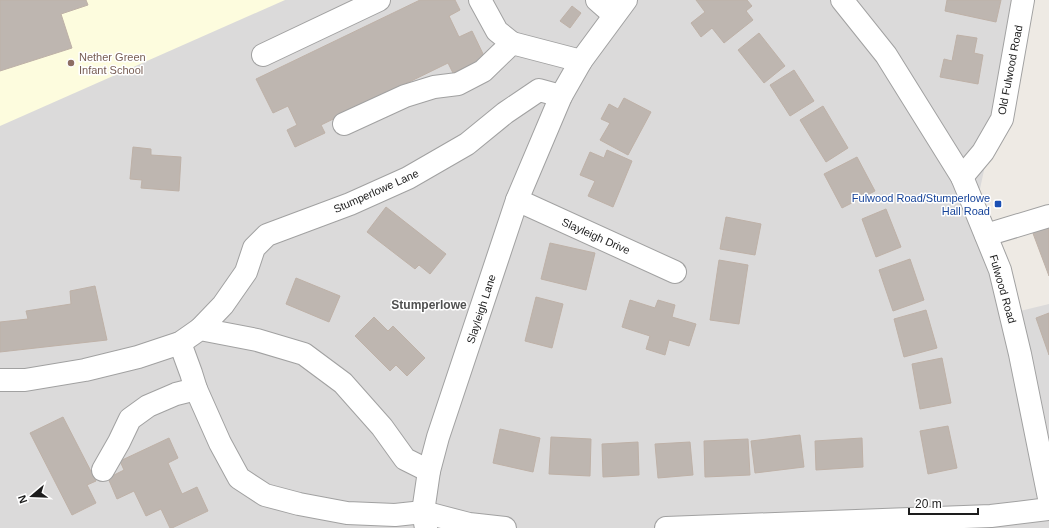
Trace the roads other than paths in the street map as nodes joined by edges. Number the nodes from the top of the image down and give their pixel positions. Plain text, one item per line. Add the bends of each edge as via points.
1 (379, 0) edge
2 (480, 0) edge
3 (597, 0) edge
4 (842, 0) edge
5 (1023, 0) edge
6 (620, 8) edge
7 (512, 43) junction
8 (263, 55) dead end
9 (581, 61) junction
10 (561, 96) junction
11 (344, 124) dead end
12 (962, 177) junction
13 (517, 200) junction
14 (1049, 216) edge
15 (986, 236) junction
16 (675, 272) dead end
17 (200, 329) junction
18 (180, 342) junction
19 (0, 380) edge
20 (196, 389) junction
21 (103, 470) dead end
22 (429, 471) junction
23 (1049, 498) edge
24 (1049, 509) edge
25 (424, 520) edge
26 (384, 521) edge
27 (505, 528) edge
28 (666, 528) edge

1 - 8 street
2 - 7 street via 497,31
3 - 6 street
4 - 12 street, Fulwood Road via 886,55
5 - 12 street, Old Fulwood Road via 1002,119 983,152
6 - 9 street
7 - 9 street
7 - 11 street via 484,71 458,84 434,87 405,96
9 - 10 street
10 - 13 street, Slayleigh Lane
10 - 17 street, Stumperlowe Lane via 539,90 467,144 408,178 350,204 267,235 254,248 246,272 223,304
12 - 15 street, Fulwood Road
13 - 16 street, Slayleigh Drive
13 - 22 street, Slayleigh Lane
14 - 15 street
15 - 23 street, Fulwood Road via 1000,270
17 - 18 street
17 - 22 street via 256,340 304,354 343,382 382,427 405,459
18 - 19 street via 138,357 85,370 25,380
18 - 20 street
20 - 21 street via 148,406 130,419
20 - 26 street via 239,478 265,495
22 - 25 street, Slayleigh Lane
24 - 28 street via 991,516
25 - 26 street
25 - 27 street

